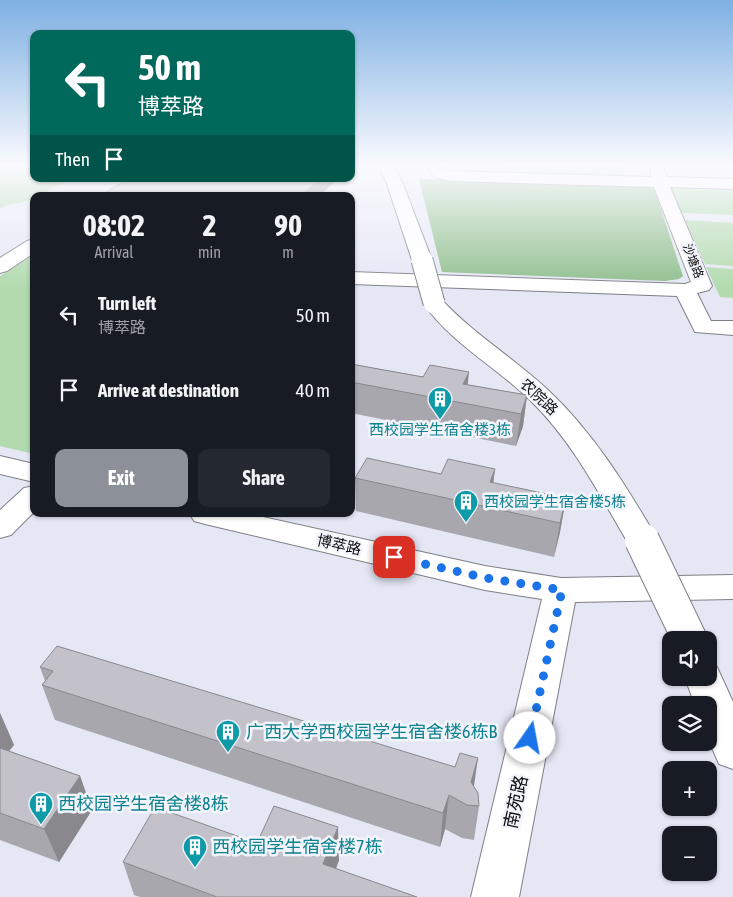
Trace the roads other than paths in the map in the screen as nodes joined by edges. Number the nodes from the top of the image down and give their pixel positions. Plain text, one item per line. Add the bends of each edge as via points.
1 (403, 206) edge
2 (670, 206) edge
3 (8, 242) dead end
4 (30, 244) edge
5 (30, 247) edge
6 (0, 267) edge
7 (355, 278) edge
8 (685, 290) junction
9 (733, 328) edge
10 (0, 465) edge
11 (30, 472) edge
12 (30, 499) edge
13 (218, 517) edge
14 (0, 528) edge
15 (733, 587) edge
16 (562, 590) junction
17 (686, 631) edge
18 (707, 686) edge
19 (733, 751) edge
20 (495, 897) edge

1 - 17 street, 农院路, bridge via 434,304 448,320 523,381 565,422 602,470 642,540
2 - 8 street, 沙塘路 via 702,286
3 - 4 street
5 - 6 street
7 - 8 street
8 - 9 street via 703,327
10 - 11 street
12 - 14 street
13 - 16 street, 博萃路 via 486,578
15 - 16 street, 博萃路
16 - 20 street, 南苑路
18 - 19 street

